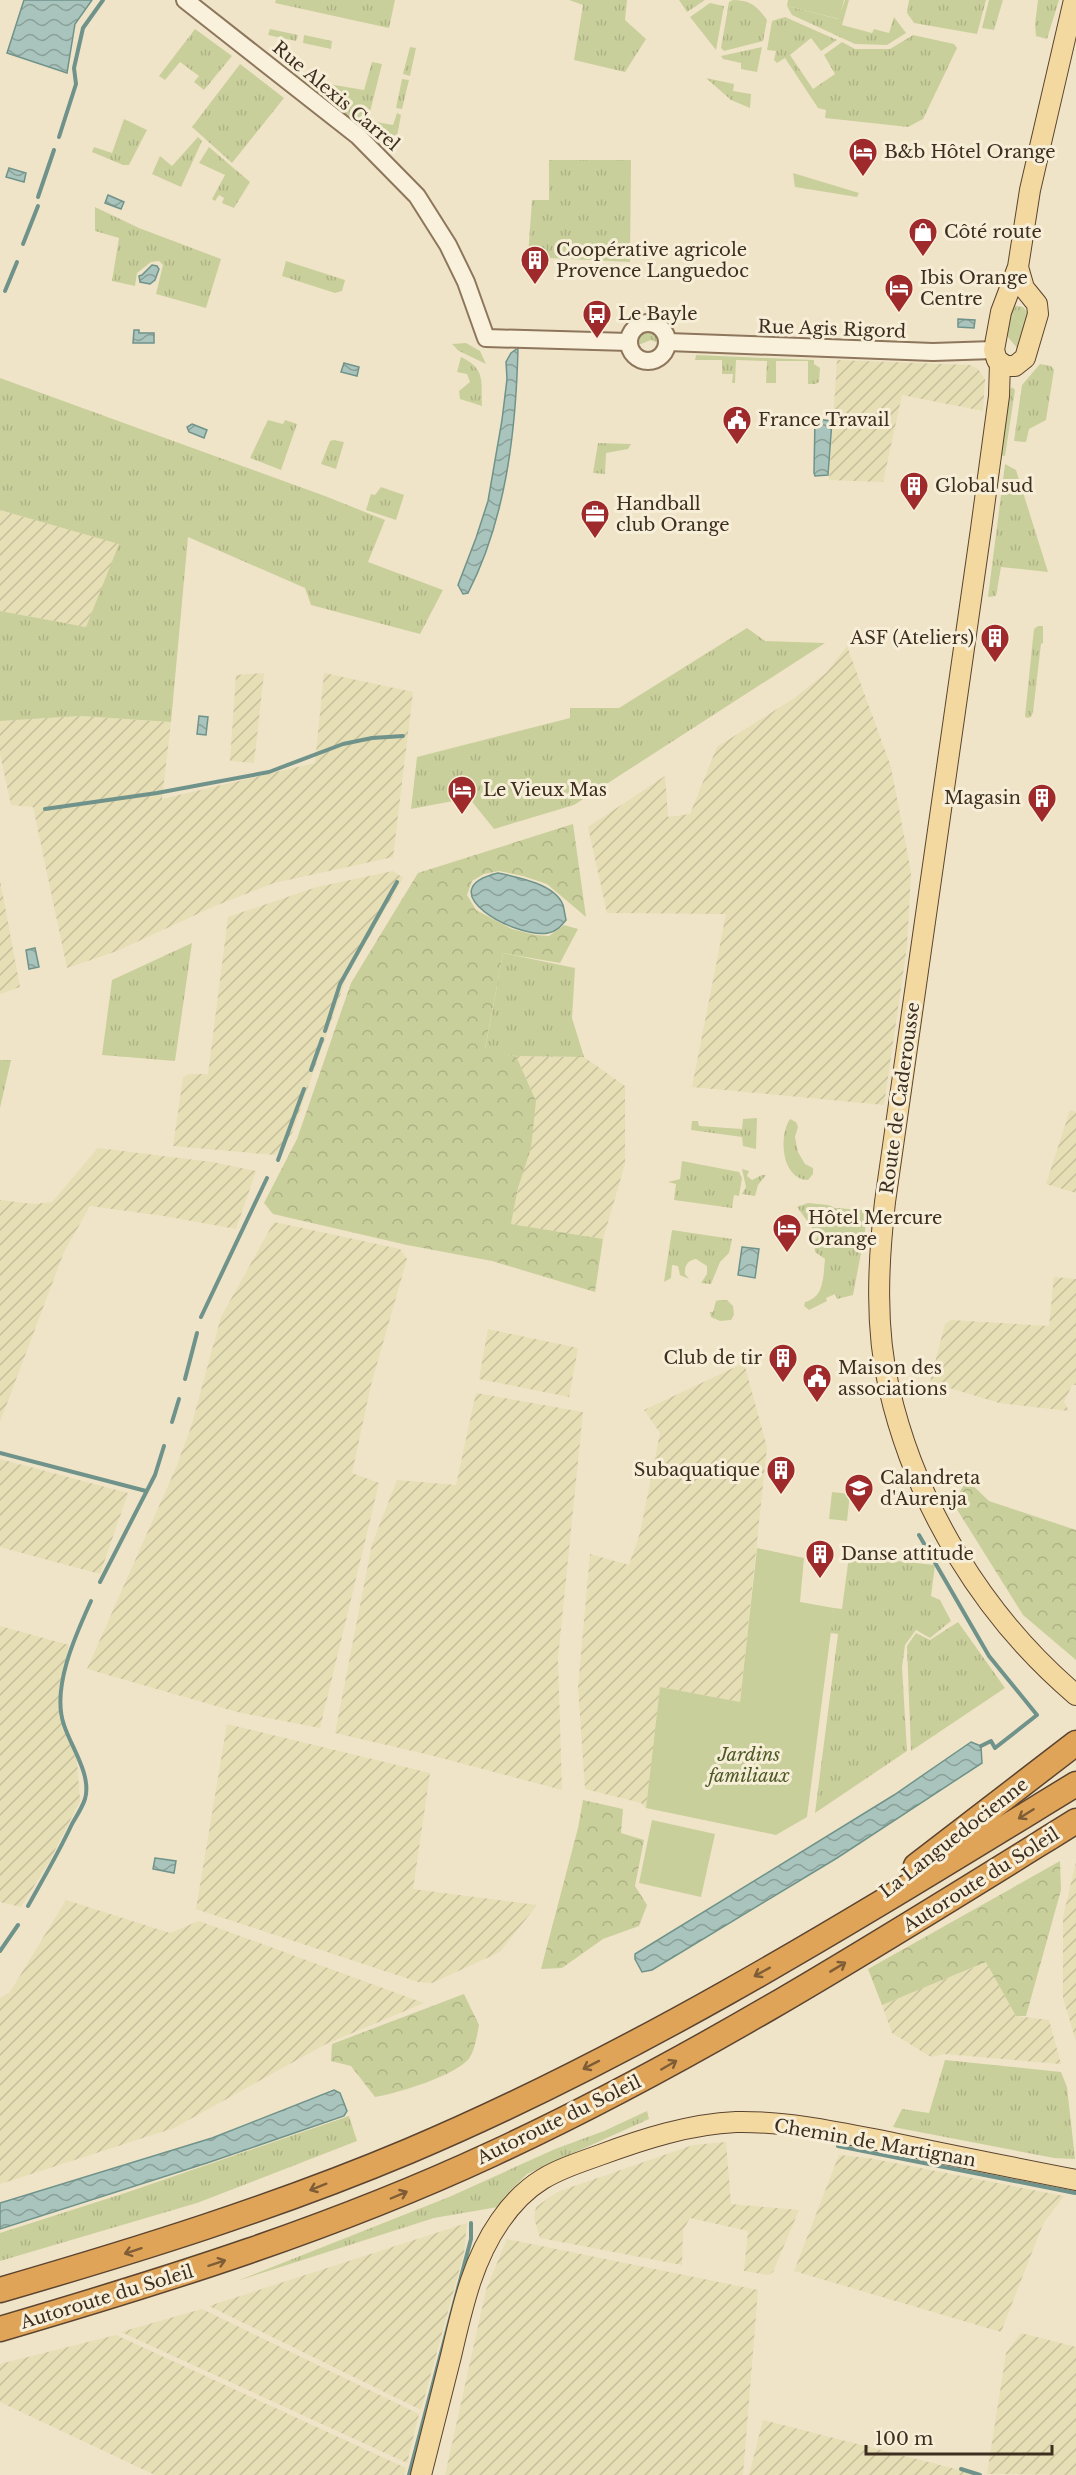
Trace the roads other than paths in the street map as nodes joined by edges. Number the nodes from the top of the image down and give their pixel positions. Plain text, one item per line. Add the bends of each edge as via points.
1 (185, 0) edge
2 (1074, 0) edge
3 (1076, 27) edge
4 (1064, 52) junction
5 (1018, 267) junction
6 (1029, 296) junction
7 (1008, 298) junction
8 (629, 342) junction
9 (668, 342) junction
10 (1003, 359) junction
11 (1074, 1694) edge
12 (1076, 1743) edge
13 (1076, 1784) edge
14 (1076, 1821) edge
15 (832, 1933) junction
16 (1076, 2180) edge
17 (0, 2290) edge
18 (0, 2329) edge
19 (421, 2475) edge

1 - 8 street, Rue Alexis Carrel via 358,136 417,196 466,282 486,338
2 - 4 main road
3 - 4 main road
4 - 5 main road, Route de Caderousse via 1030,190
5 - 6 main road
5 - 7 main road, Route de Caderousse
6 - 7 main road via 1018,294
6 - 10 main road via 1038,314 1025,358
7 - 10 main road, Route de Caderousse via 1002,307
8 - 9 street via 635,356 644,361 663,355
8 - 9 street via 632,330 648,322 662,328
9 - 10 street, Rue Agis Rigord via 933,352
10 - 11 main road, Route de Caderousse via 885,1202 880,1266 882,1341 889,1387 917,1474 962,1564 1011,1630
12 - 15 highway, La Languedocienne
13 -> 15 highway, Autoroute du Soleil
18 -> 14 highway, Autoroute du Soleil via 230,2259 334,2221 573,2116 854,1957
15 -> 17 highway, Autoroute du Soleil via 579,2071 410,2151 206,2228
16 - 19 main road, Chemin de Martignan via 832,2131 736,2122 690,2128 630,2144 557,2171 516,2199 484,2249 464,2303

